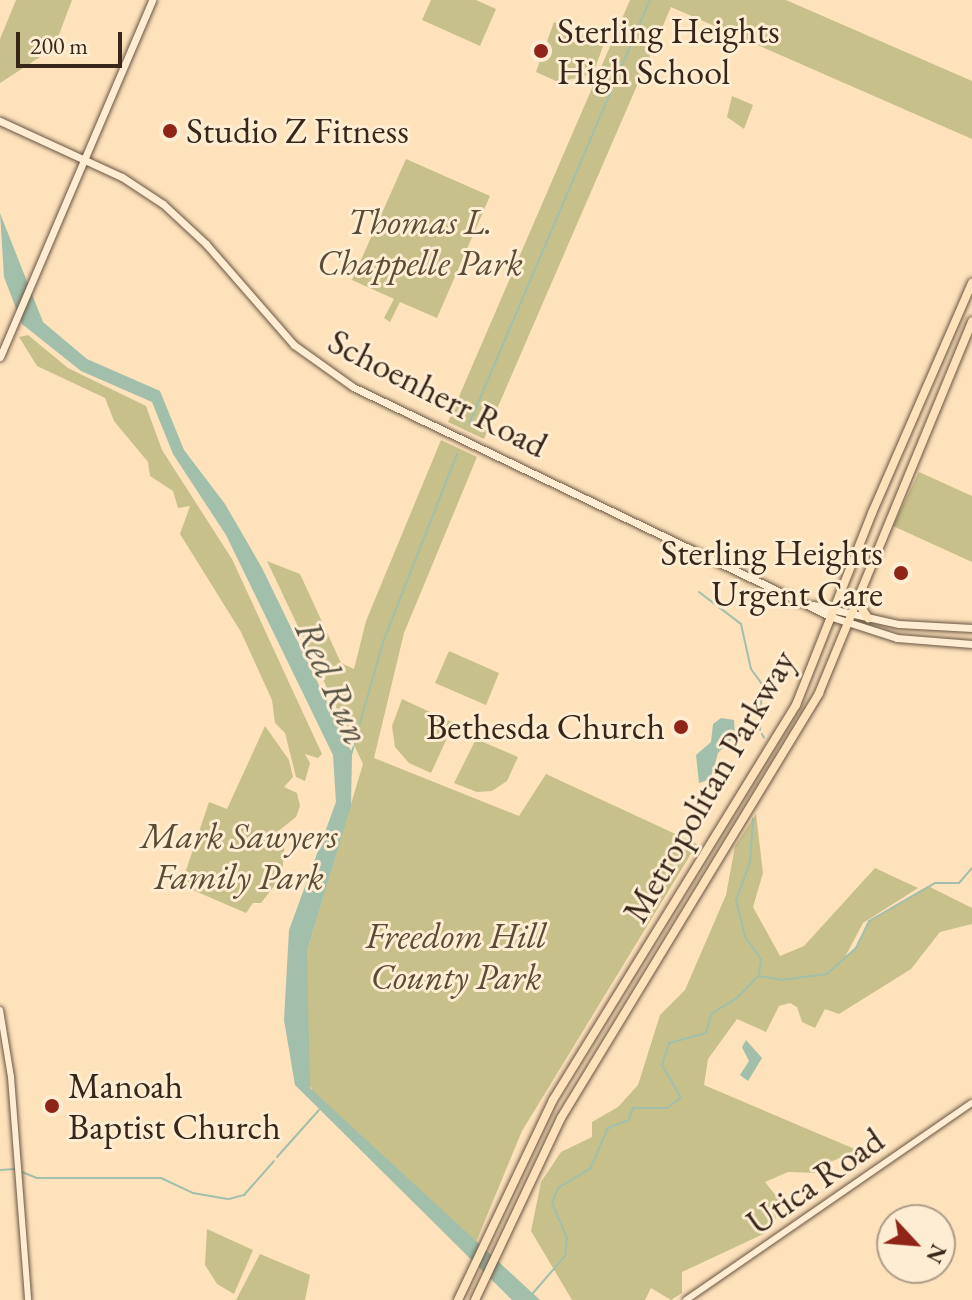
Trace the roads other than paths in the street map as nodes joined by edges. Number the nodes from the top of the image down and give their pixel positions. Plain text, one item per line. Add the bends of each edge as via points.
1 (152, 0) edge
2 (0, 121) edge
3 (82, 159) junction
4 (972, 283) edge
5 (970, 294) edge
6 (972, 321) edge
7 (0, 357) edge
8 (890, 471) junction
9 (903, 483) junction
10 (872, 513) junction
11 (886, 523) junction
12 (856, 600) junction
13 (834, 613) junction
14 (868, 618) junction
15 (850, 619) junction
16 (899, 624) junction
17 (972, 628) edge
18 (889, 636) junction
19 (970, 644) edge
20 (792, 713) junction
21 (802, 723) junction
22 (758, 766) junction
23 (768, 778) junction
24 (681, 921) junction
25 (655, 935) junction
26 (0, 1010) edge
27 (4, 1050) edge
28 (553, 1100) junction
29 (972, 1103) edge
30 (564, 1112) junction
31 (28, 1300) edge
32 (458, 1300) edge
33 (475, 1300) edge
34 (686, 1300) edge

1 - 3 main road
2 - 3 main road, Schoenherr Road
3 - 7 main road
3 - 13 main road, Schoenherr Road via 132,183 173,212 294,345 343,382
4 - 5 main road, Metropolitan Parkway
5 - 8 main road, Metropolitan Parkway
6 - 9 main road, Metropolitan Parkway
8 - 9 main road via 892,481
8 - 10 main road, Metropolitan Parkway
9 - 11 main road, Metropolitan Parkway
10 - 11 main road
10 - 13 main road, Metropolitan Parkway
11 - 12 main road, Metropolitan Parkway
12 - 14 main road
12 - 15 main road, Metropolitan Parkway
13 - 15 main road, Schoenherr Road
13 - 20 main road, Metropolitan Parkway
14 - 15 main road, Schoenherr Road
14 - 16 main road, Schoenherr Road
15 - 18 main road, Schoenherr Road
15 - 21 main road, Metropolitan Parkway
16 - 17 main road, Schoenherr Road
16 - 18 main road
17 - 19 main road
18 - 19 main road, Schoenherr Road
20 - 21 main road
20 - 22 main road, Metropolitan Parkway
21 - 23 main road, Metropolitan Parkway
22 - 23 main road
22 - 25 main road, Metropolitan Parkway
23 - 24 main road, Metropolitan Parkway
24 - 25 main road
24 - 30 main road, Metropolitan Parkway
25 - 28 main road, Metropolitan Parkway
26 - 27 street
27 - 31 street
28 - 30 main road
28 - 32 main road, Metropolitan Parkway
29 - 34 street, Utica Road
30 - 33 main road, Metropolitan Parkway

